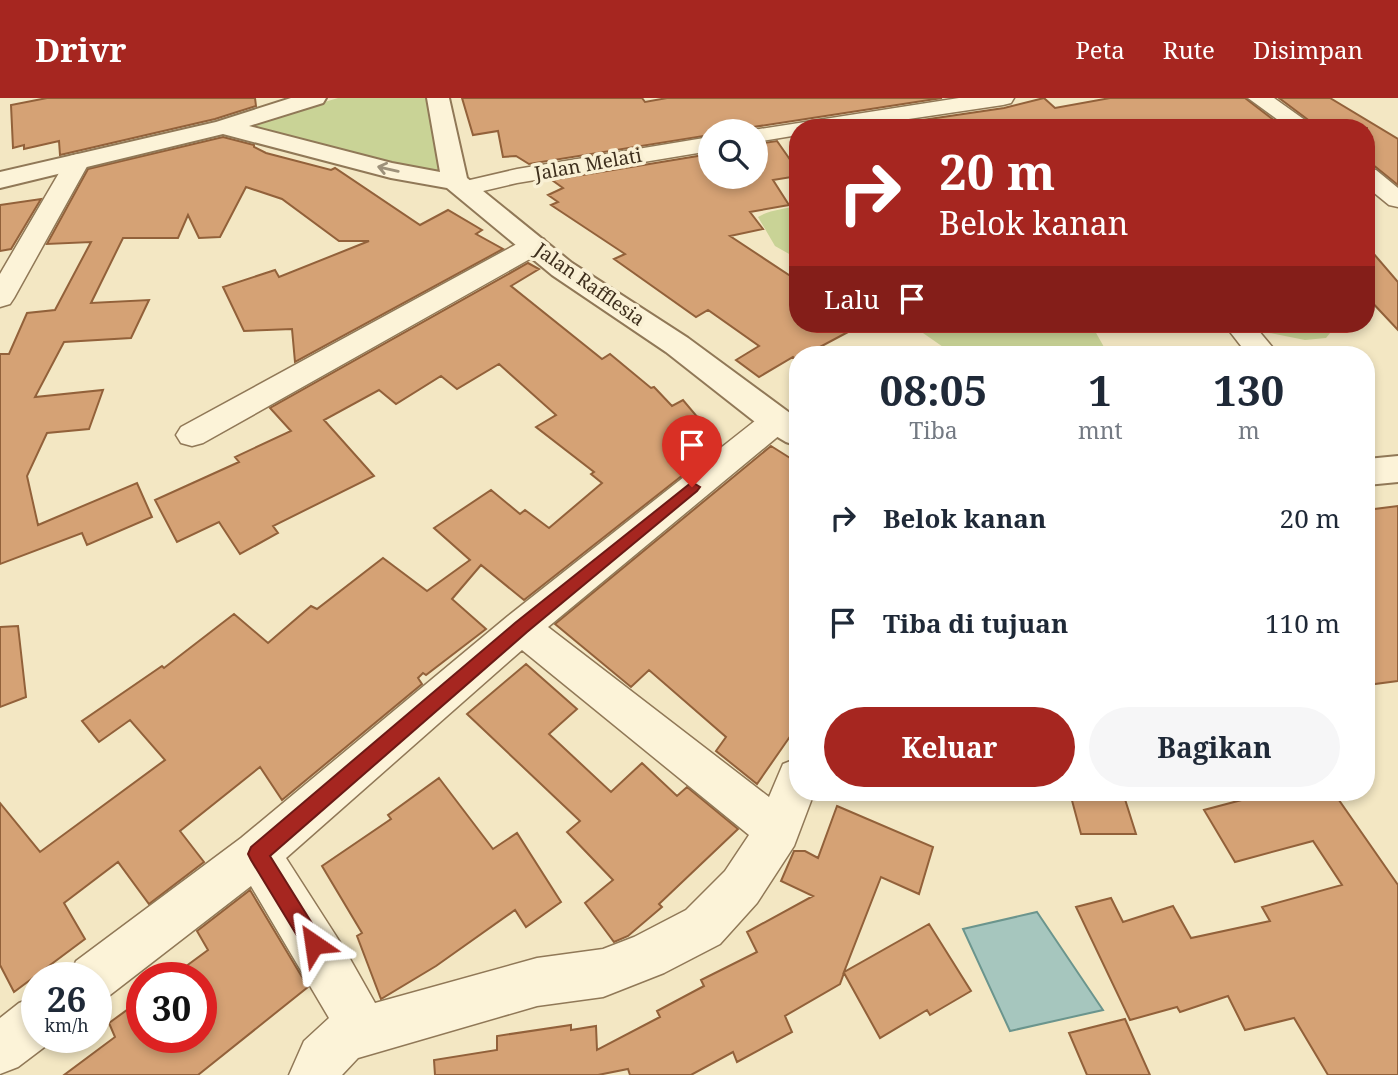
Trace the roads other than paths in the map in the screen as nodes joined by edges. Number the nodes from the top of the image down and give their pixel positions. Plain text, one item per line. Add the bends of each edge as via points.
1 (315, 98) edge
2 (438, 98) edge
3 (1003, 98) edge
4 (1259, 98) edge
5 (890, 119) edge
6 (1291, 119) edge
7 (223, 127) junction
8 (698, 146) edge
9 (78, 161) junction
10 (0, 180) edge
11 (1375, 181) edge
12 (460, 185) junction
13 (1397, 198) edge
14 (1375, 200) edge
15 (535, 245) junction
16 (0, 298) edge
17 (787, 427) edge
18 (192, 435) dead end
19 (1398, 469) edge
20 (1375, 471) edge
21 (521, 627) junction
22 (789, 801) edge
23 (778, 831) junction
24 (257, 854) junction
25 (112, 964) edge
26 (21, 1033) edge
27 (364, 1033) junction
28 (0, 1049) edge
29 (315, 1075) edge

1 - 7 street
2 - 12 street
3 - 5 street
4 - 6 street
7 - 9 street
12 -> 7 street
8 - 12 street, Jalan Melati
9 - 10 street
9 - 16 street
11 - 13 street
12 - 15 street, Jalan Rafflesia
13 - 14 street
15 - 17 street, Jalan Rafflesia via 562,269 677,345
15 - 18 street
17 - 21 street
19 - 20 street
21 - 23 street
21 - 24 street
22 - 23 street
23 - 27 street via 741,887 703,927 647,956 603,973 537,982
24 - 25 street
24 - 27 street
26 - 28 street
27 - 29 street via 343,1037 322,1059

